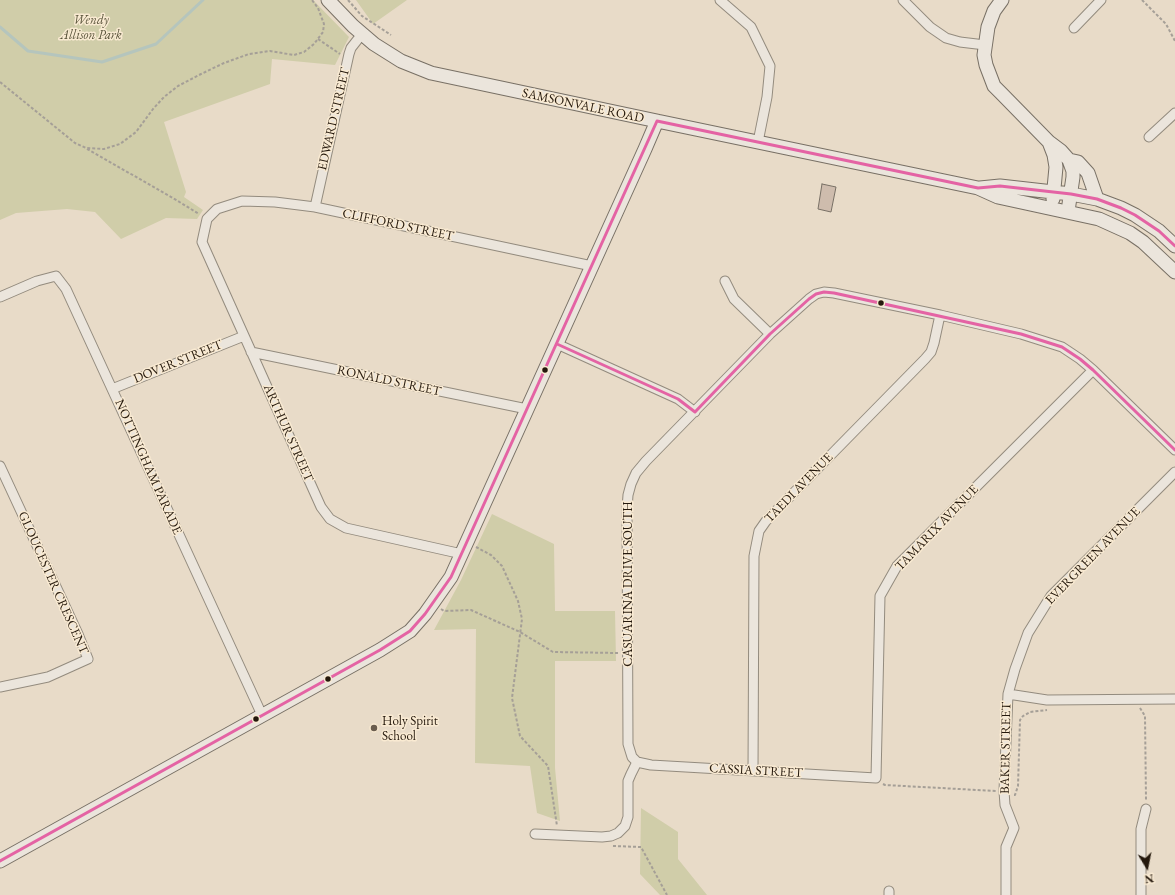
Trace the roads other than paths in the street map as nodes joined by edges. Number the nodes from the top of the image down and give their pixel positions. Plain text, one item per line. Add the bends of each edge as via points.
1 (328, 0) edge
2 (720, 0) edge
3 (903, 0) edge
4 (1002, 0) edge
5 (1101, 0) edge
6 (1074, 28) dead end
7 (362, 34) junction
8 (985, 45) junction
9 (1175, 113) edge
10 (657, 121) junction
11 (1149, 137) dead end
12 (758, 142) junction
13 (1049, 142) junction
14 (1069, 160) junction
15 (978, 188) junction
16 (1054, 192) junction
17 (1071, 194) junction
18 (1097, 199) junction
19 (314, 207) junction
20 (1051, 208) junction
21 (1068, 211) junction
22 (207, 219) joint
23 (1175, 246) edge
24 (592, 266) junction
25 (1175, 272) edge
26 (725, 281) dead end
27 (0, 297) edge
28 (940, 315) junction
29 (770, 334) junction
30 (244, 336) junction
31 (557, 344) junction
32 (251, 352) junction
33 (1093, 370) junction
34 (112, 389) junction
35 (528, 409) junction
36 (695, 412) junction
37 (1175, 450) edge
38 (0, 466) edge
39 (1175, 472) edge
40 (465, 548) junction
41 (0, 687) edge
42 (1008, 694) junction
43 (1175, 699) edge
44 (262, 715) junction
45 (637, 762) junction
46 (753, 771) junction
47 (876, 778) joint
48 (1146, 809) road end
49 (535, 834) dead end
50 (0, 861) edge
51 (1006, 895) edge
52 (1140, 895) edge

1 - 7 street, SAMSONVALE ROAD
2 - 12 street via 751,27 770,66
3 - 8 street via 930,27 946,38
4 - 8 street via 994,11
5 - 6 street
7 - 10 street, SAMSONVALE ROAD via 388,54 431,73
7 - 19 street, EDWARD STREET via 349,54
8 - 13 street via 986,65 994,86
9 - 11 street
10 - 12 street, SAMSONVALE ROAD
10 - 24 street
12 - 15 street, SAMSONVALE ROAD
13 - 14 street
13 - 16 street via 1056,167
14 - 17 street via 1073,170
14 - 18 street via 1078,162 1088,173
15 - 16 street, SAMSONVALE ROAD via 1000,186
15 - 20 street, SAMSONVALE ROAD via 998,197
16 - 17 street, SAMSONVALE ROAD
16 - 20 street
17 - 18 street, SAMSONVALE ROAD
17 - 21 street
18 - 23 street, SAMSONVALE ROAD via 1139,218 1159,231
19 - 22 street, CLIFFORD STREET via 275,202 242,202 217,209
19 - 24 street, CLIFFORD STREET
20 - 21 street, SAMSONVALE ROAD
21 - 25 street, SAMSONVALE ROAD via 1099,219 1130,233
22 - 30 street, ARTHUR STREET via 202,242
24 - 31 street
26 - 29 street via 734,299
27 - 34 street, NOTTINGHAM PARADE via 56,276 66,289
28 - 29 street, CASUARINA DRIVE SOUTH via 824,292 808,299
28 - 33 street, CASUARINA DRIVE SOUTH via 1021,334 1062,347
28 - 46 street, TAEDI AVENUE via 931,352 759,530 754,556
29 - 36 street, CASUARINA DRIVE SOUTH
30 - 32 street, ARTHUR STREET
30 - 34 street, DOVER STREET
31 - 35 street
31 - 36 street via 678,399
32 - 35 street, RONALD STREET
32 - 40 street, ARTHUR STREET via 320,507 330,520 346,528
33 - 37 street, CASUARINA DRIVE SOUTH
33 - 47 street, TAMARIX AVENUE via 897,566 880,596
34 - 44 street, NOTTINGHAM PARADE
35 - 40 street
36 - 45 street, CASUARINA DRIVE SOUTH via 636,473 626,509 628,744 632,757
38 - 41 street, GLOUCESTER CRESCENT via 88,659 48,677
39 - 42 street, EVERGREEN AVENUE via 1051,596 1028,633
40 - 44 street via 451,577 433,604 410,630 380,650
42 - 43 street, BAKER STREET via 1047,700
42 - 51 street, BAKER STREET via 1004,791 1005,805 1014,828 1006,847
44 - 50 street
45 - 46 street, CASSIA STREET
45 - 49 street via 628,782 628,817 625,826 618,833 602,837
46 - 47 street, CASSIA STREET
48 - 52 street via 1141,835

